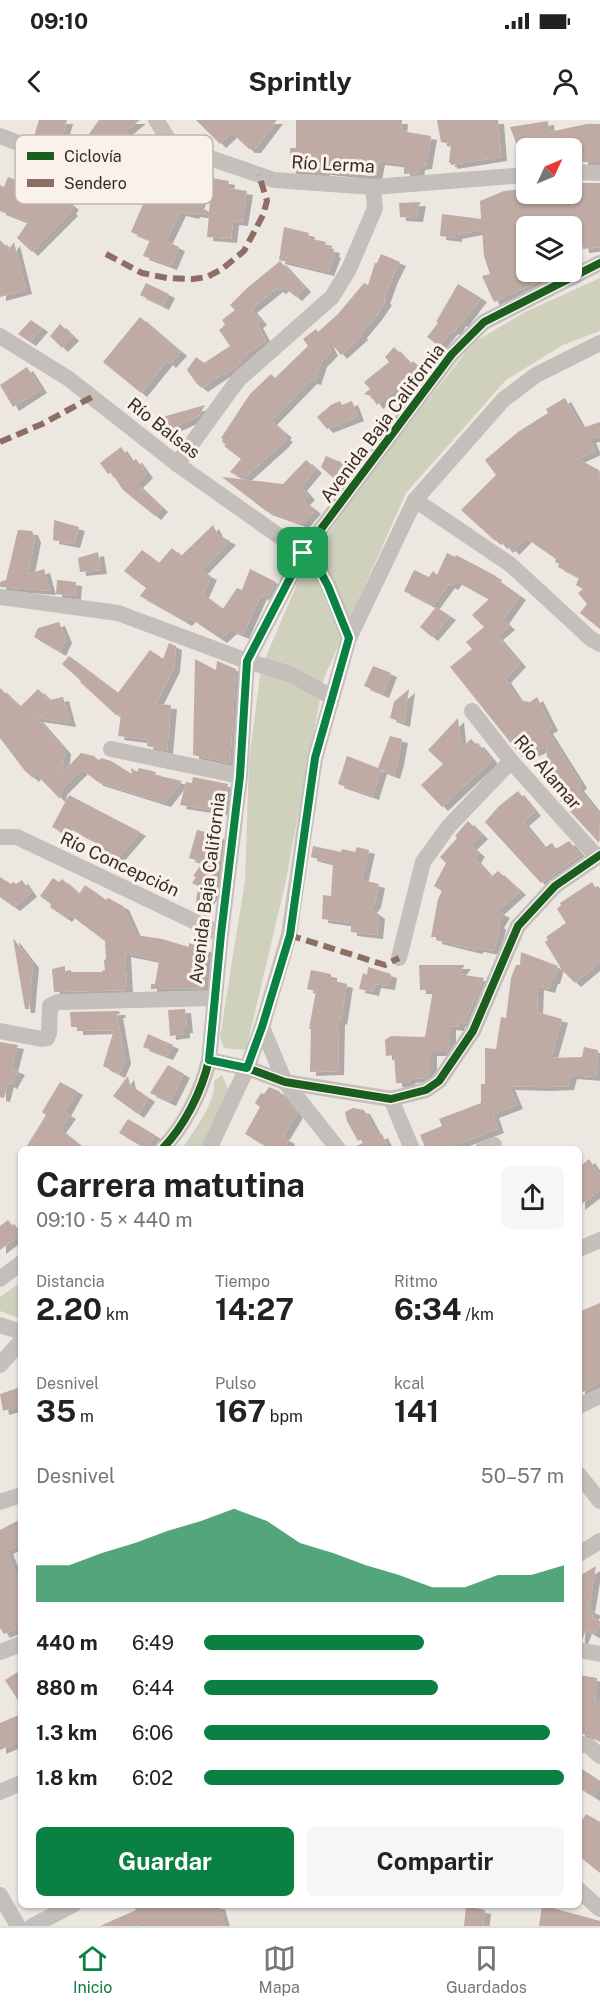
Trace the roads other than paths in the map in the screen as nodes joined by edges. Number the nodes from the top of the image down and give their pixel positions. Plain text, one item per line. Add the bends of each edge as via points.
1 (156, 120) edge
2 (166, 135) edge
3 (0, 136) edge
4 (15, 141) edge
5 (213, 159) edge
6 (582, 172) edge
7 (600, 173) edge
8 (516, 176) edge
9 (373, 187) junction
10 (600, 263) edge
11 (0, 336) edge
12 (600, 343) edge
13 (177, 464) junction
14 (415, 500) junction
15 (303, 553) junction
16 (0, 597) edge
17 (349, 638) junction
18 (600, 644) edge
19 (247, 661) junction
20 (332, 697) junction
21 (471, 711) dead end
22 (111, 749) dead end
23 (512, 761) junction
24 (240, 776) junction
25 (0, 837) edge
26 (598, 856) edge
27 (221, 934) junction
28 (399, 958) dead end
29 (214, 998) junction
30 (262, 1027) junction
31 (0, 1031) edge
32 (209, 1060) junction
33 (247, 1068) junction
34 (285, 1082) junction
35 (391, 1099) junction
36 (165, 1146) edge
37 (210, 1146) edge
38 (336, 1146) edge
39 (411, 1146) edge
40 (600, 1240) edge
41 (582, 1248) edge
42 (18, 1265) edge
43 (0, 1279) edge
44 (0, 1325) edge
45 (18, 1331) edge
46 (18, 1346) edge
47 (9, 1359) edge
48 (600, 1396) edge
49 (582, 1405) edge
50 (582, 1479) edge
51 (18, 1496) edge
52 (600, 1501) edge
53 (0, 1502) edge
54 (600, 1541) edge
55 (582, 1552) edge
56 (18, 1645) edge
57 (582, 1651) edge
58 (0, 1652) edge
59 (600, 1654) edge
60 (582, 1744) edge
61 (600, 1756) edge
62 (18, 1784) edge
63 (0, 1792) edge
64 (582, 1893) edge
65 (0, 1895) edge
66 (67, 1908) edge
67 (600, 1909) edge
68 (18, 1926) edge
69 (32, 1926) edge

1 - 2 street
3 - 4 street
5 - 9 street, Río Lerma via 274,180
6 - 7 street
8 - 9 street, Río Lerma
9 - 13 street via 375,208 349,269 332,297 238,380
10 - 15 street, Avenida Baja California via 484,321 452,354
11 - 13 street, Río Balsas via 69,380
12 - 14 street via 536,375 503,400
13 - 15 street, Río Balsas
14 - 17 street
14 - 18 street via 511,565
15 - 17 street, Río Balsas via 318,567
15 - 19 street, Avenida Baja California
16 - 19 street via 118,613
17 - 20 street
19 - 20 street via 290,674
19 - 24 street, Avenida Baja California
20 - 30 street via 315,758 290,935
21 - 23 street, Río Alamar
22 - 24 street
23 - 26 street, Río Alamar
23 - 28 street via 449,826 423,862
24 - 27 street, Avenida Baja California
25 - 27 street, Río Concepción via 17,837
26 - 35 street via 555,886 518,926 474,1031 439,1081 426,1090
27 - 29 street, Avenida Baja California
29 - 31 street via 58,1002 50,1006 47,1038
29 - 32 street, Avenida Baja California
30 - 33 street
30 - 34 street
32 - 33 street
32 - 36 street, Avenida Baja California via 187,1113
33 - 34 street
33 - 37 street
34 - 35 street
34 - 38 street
35 - 39 street
40 - 41 street
42 - 43 street
44 - 45 street
46 - 47 street
48 - 49 street
50 - 52 street
51 - 53 street
54 - 55 street
56 - 58 street
57 - 59 street
60 - 61 street
62 - 63 street
64 - 67 street
65 - 68 street
66 - 69 street

